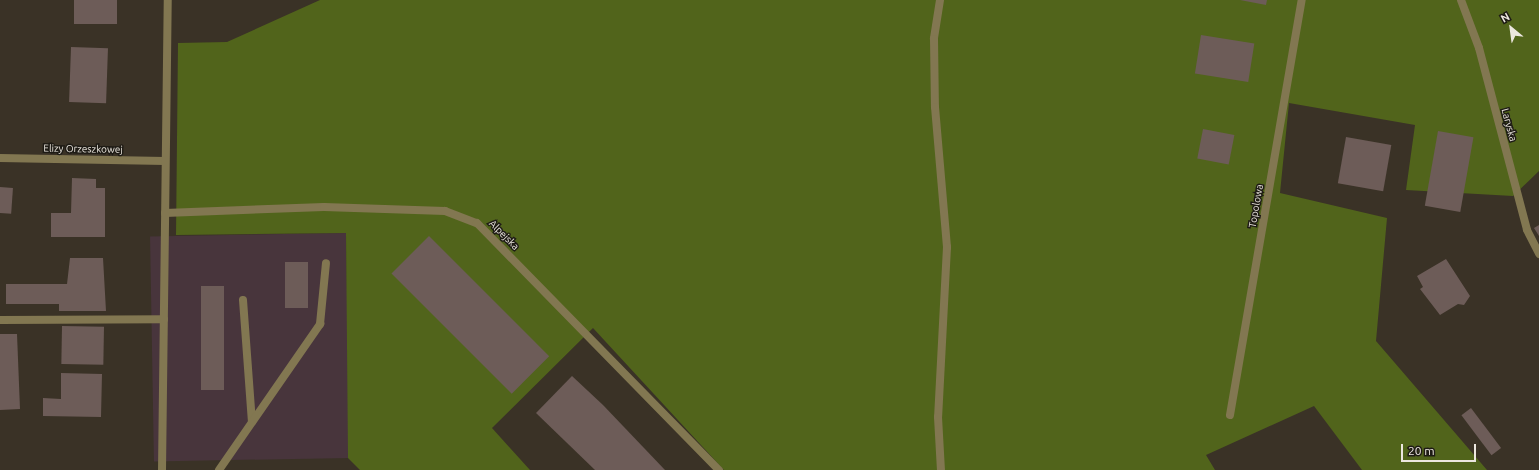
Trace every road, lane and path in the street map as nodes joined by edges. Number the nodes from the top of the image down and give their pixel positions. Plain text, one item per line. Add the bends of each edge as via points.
1 (168, 0) edge
2 (940, 0) edge
3 (1302, 0) edge
4 (1461, 0) edge
5 (0, 158) edge
6 (165, 161) junction
7 (165, 213) junction
8 (1539, 254) edge
9 (326, 263) dead end
10 (243, 300) dead end
11 (164, 319) junction
12 (0, 320) edge
13 (1230, 415) dead end
14 (252, 422) junction
15 (162, 470) edge
16 (219, 470) edge
17 (719, 470) edge
18 (941, 470) edge

1 - 6 street
2 - 18 street via 934,39 935,107 947,247 939,402
3 - 13 street, Topolowa
4 - 8 street, Laryska via 1479,48 1527,230
5 - 6 street, Elizy Orzeszkowej
6 - 7 street
7 - 11 street
7 - 17 street, Alpejska via 324,207 445,212 477,223
9 - 14 street via 320,324
10 - 14 street
11 - 12 street
11 - 15 street
14 - 16 street

